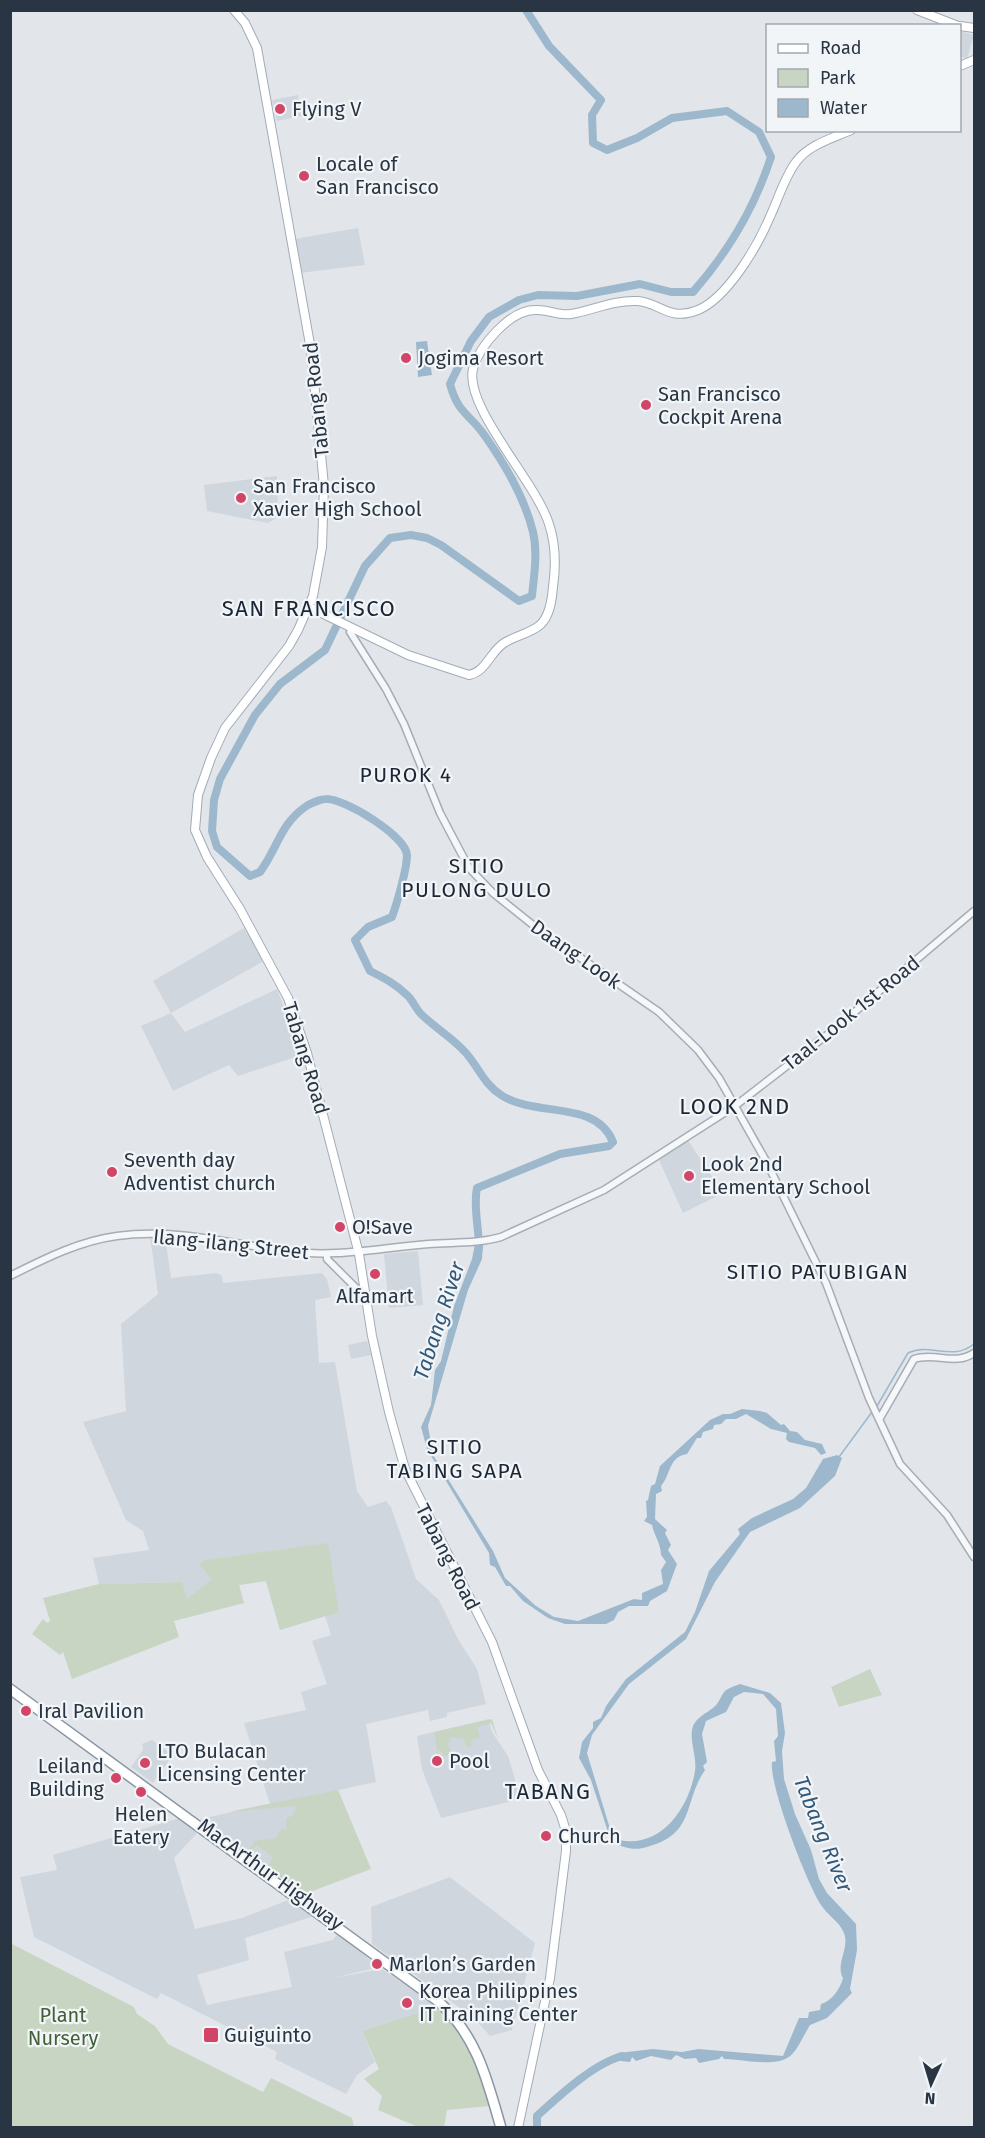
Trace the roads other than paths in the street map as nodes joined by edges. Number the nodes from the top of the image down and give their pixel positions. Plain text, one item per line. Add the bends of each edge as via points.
1 (234, 10) edge
2 (918, 10) edge
3 (954, 24) edge
4 (975, 60) edge
5 (961, 66) edge
6 (847, 132) edge
7 (309, 607) junction
8 (351, 630) junction
9 (975, 911) edge
10 (735, 1106) junction
11 (327, 1254) junction
12 (359, 1254) junction
13 (10, 1276) edge
14 (367, 1299) junction
15 (975, 1353) edge
16 (880, 1417) junction
17 (975, 1557) edge
18 (10, 1684) edge
19 (10, 1689) edge
20 (491, 2094) junction
21 (501, 2127) edge
22 (518, 2127) edge

1 - 7 main road, Tabang Road via 257,48 311,350 324,512 318,580
2 - 3 main road
4 - 5 main road
6 - 8 main road via 796,161 758,240 738,272 708,304 682,314 641,301 610,303 564,315 536,309 501,326 474,364 472,385 481,408 533,489 550,525 555,550 554,580 548,613 540,625 503,644 477,674 469,675 416,659
7 - 8 main road
7 - 12 main road, Tabang Road via 289,646 225,728 202,779 194,813 195,830 207,858 286,992 310,1062
8 - 10 street, Daang Look via 404,724 440,813 469,868 533,925 659,1012 698,1050
9 - 10 street, Taal-Look 1st Road
10 - 12 street, Taal-Look 1st Road via 604,1190 501,1237
10 - 16 street, Daang Look via 826,1283
11 - 12 street, Taal-Look 1st Road
11 - 13 street, Ilang-ilang Street via 178,1234 124,1235 74,1247
11 - 14 street, Ilang-ilang Street via 327,1259
12 - 14 main road, Tabang Road
14 - 22 main road, Tabang Road via 388,1412 405,1469 492,1642 538,1770 566,1831 550,1978
15 - 16 street via 959,1360 914,1359
16 - 17 street via 900,1464 947,1515
18 - 20 highway, MacArthur Highway via 441,1998 479,2045 492,2078
19 - 20 highway, MacArthur Highway via 438,2001 475,2047
20 - 21 highway, MacArthur Highway

